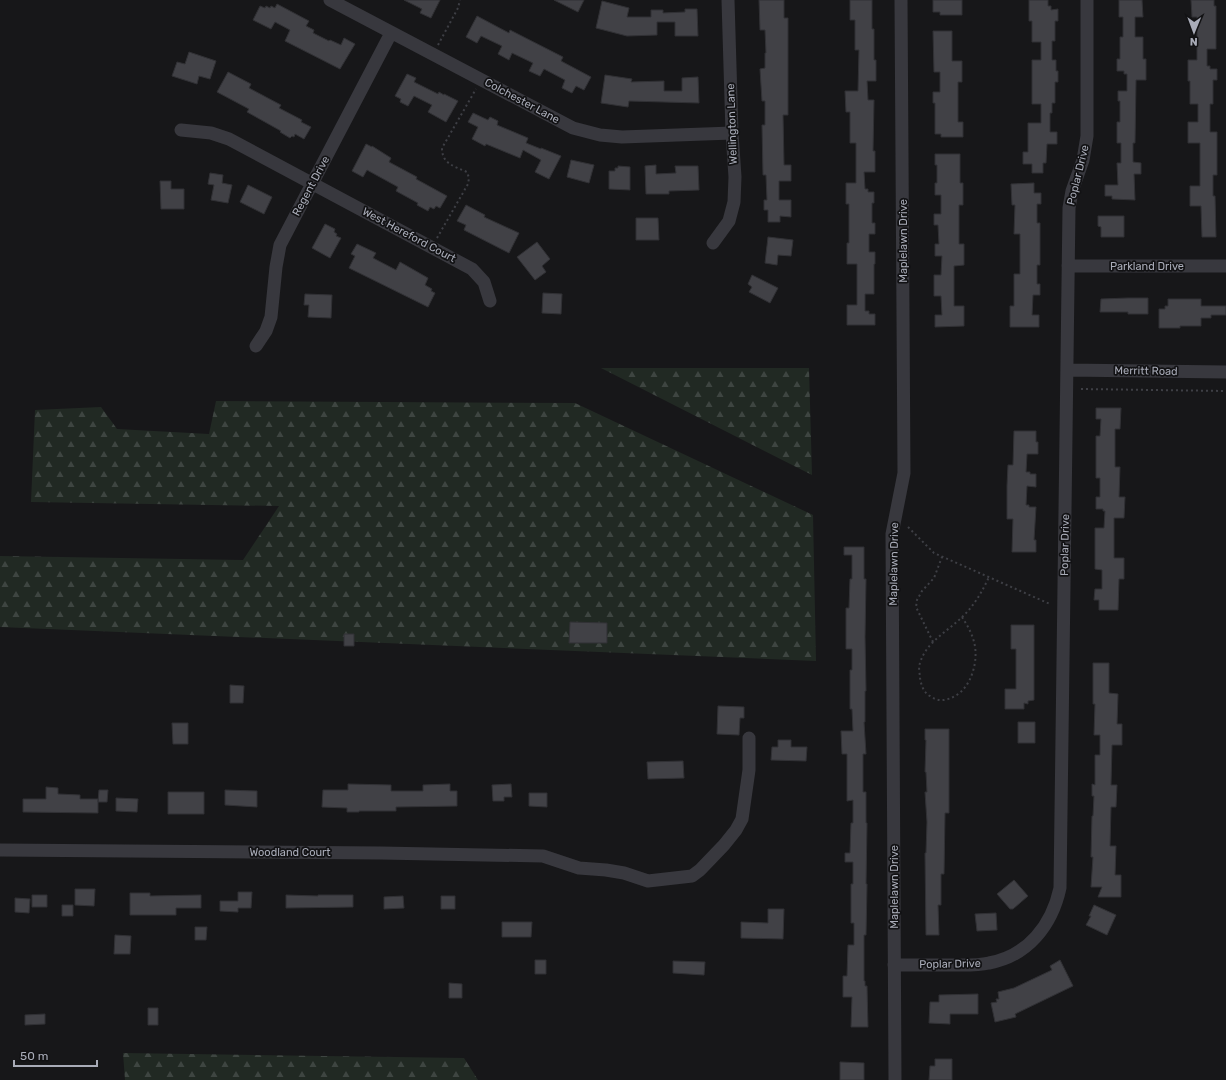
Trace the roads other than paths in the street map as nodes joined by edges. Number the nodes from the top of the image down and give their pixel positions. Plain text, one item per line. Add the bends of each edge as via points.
1 (330, 0) edge
2 (728, 0) edge
3 (901, 0) edge
4 (1087, 0) edge
5 (391, 33) junction
6 (181, 130) dead end
7 (732, 133) junction
8 (313, 183) junction
9 (713, 243) dead end
10 (1068, 266) junction
11 (1226, 266) edge
12 (490, 301) dead end
13 (256, 346) dead end
14 (1067, 370) junction
15 (1226, 372) edge
16 (749, 738) dead end
17 (0, 850) edge
18 (894, 965) junction
19 (894, 1080) edge

1 - 5 street, Colchester Lane
2 - 7 street, Wellington Lane
3 - 18 street, Maplelawn Drive via 904,473 892,534
4 - 10 street, Poplar Drive via 1087,136 1069,208
5 - 7 street, Colchester Lane via 573,128 589,133 622,137
5 - 8 street, Regent Drive
6 - 8 street, West Hereford Court via 229,138
7 - 9 street, Wellington Lane via 734,202 729,221
8 - 12 street, West Hereford Court via 472,269 484,282
8 - 13 street, Regent Drive via 280,245 271,317
10 - 11 street, Parkland Drive
10 - 14 street, Poplar Drive
14 - 15 street, Merritt Road
14 - 18 street, Poplar Drive via 1061,879 1058,899 1049,920 1037,936 1005,958 976,965
16 - 17 street, Woodland Court via 749,770 742,819 732,835 692,876 648,881 624,873 579,868 543,856
18 - 19 street, Maplelawn Drive

